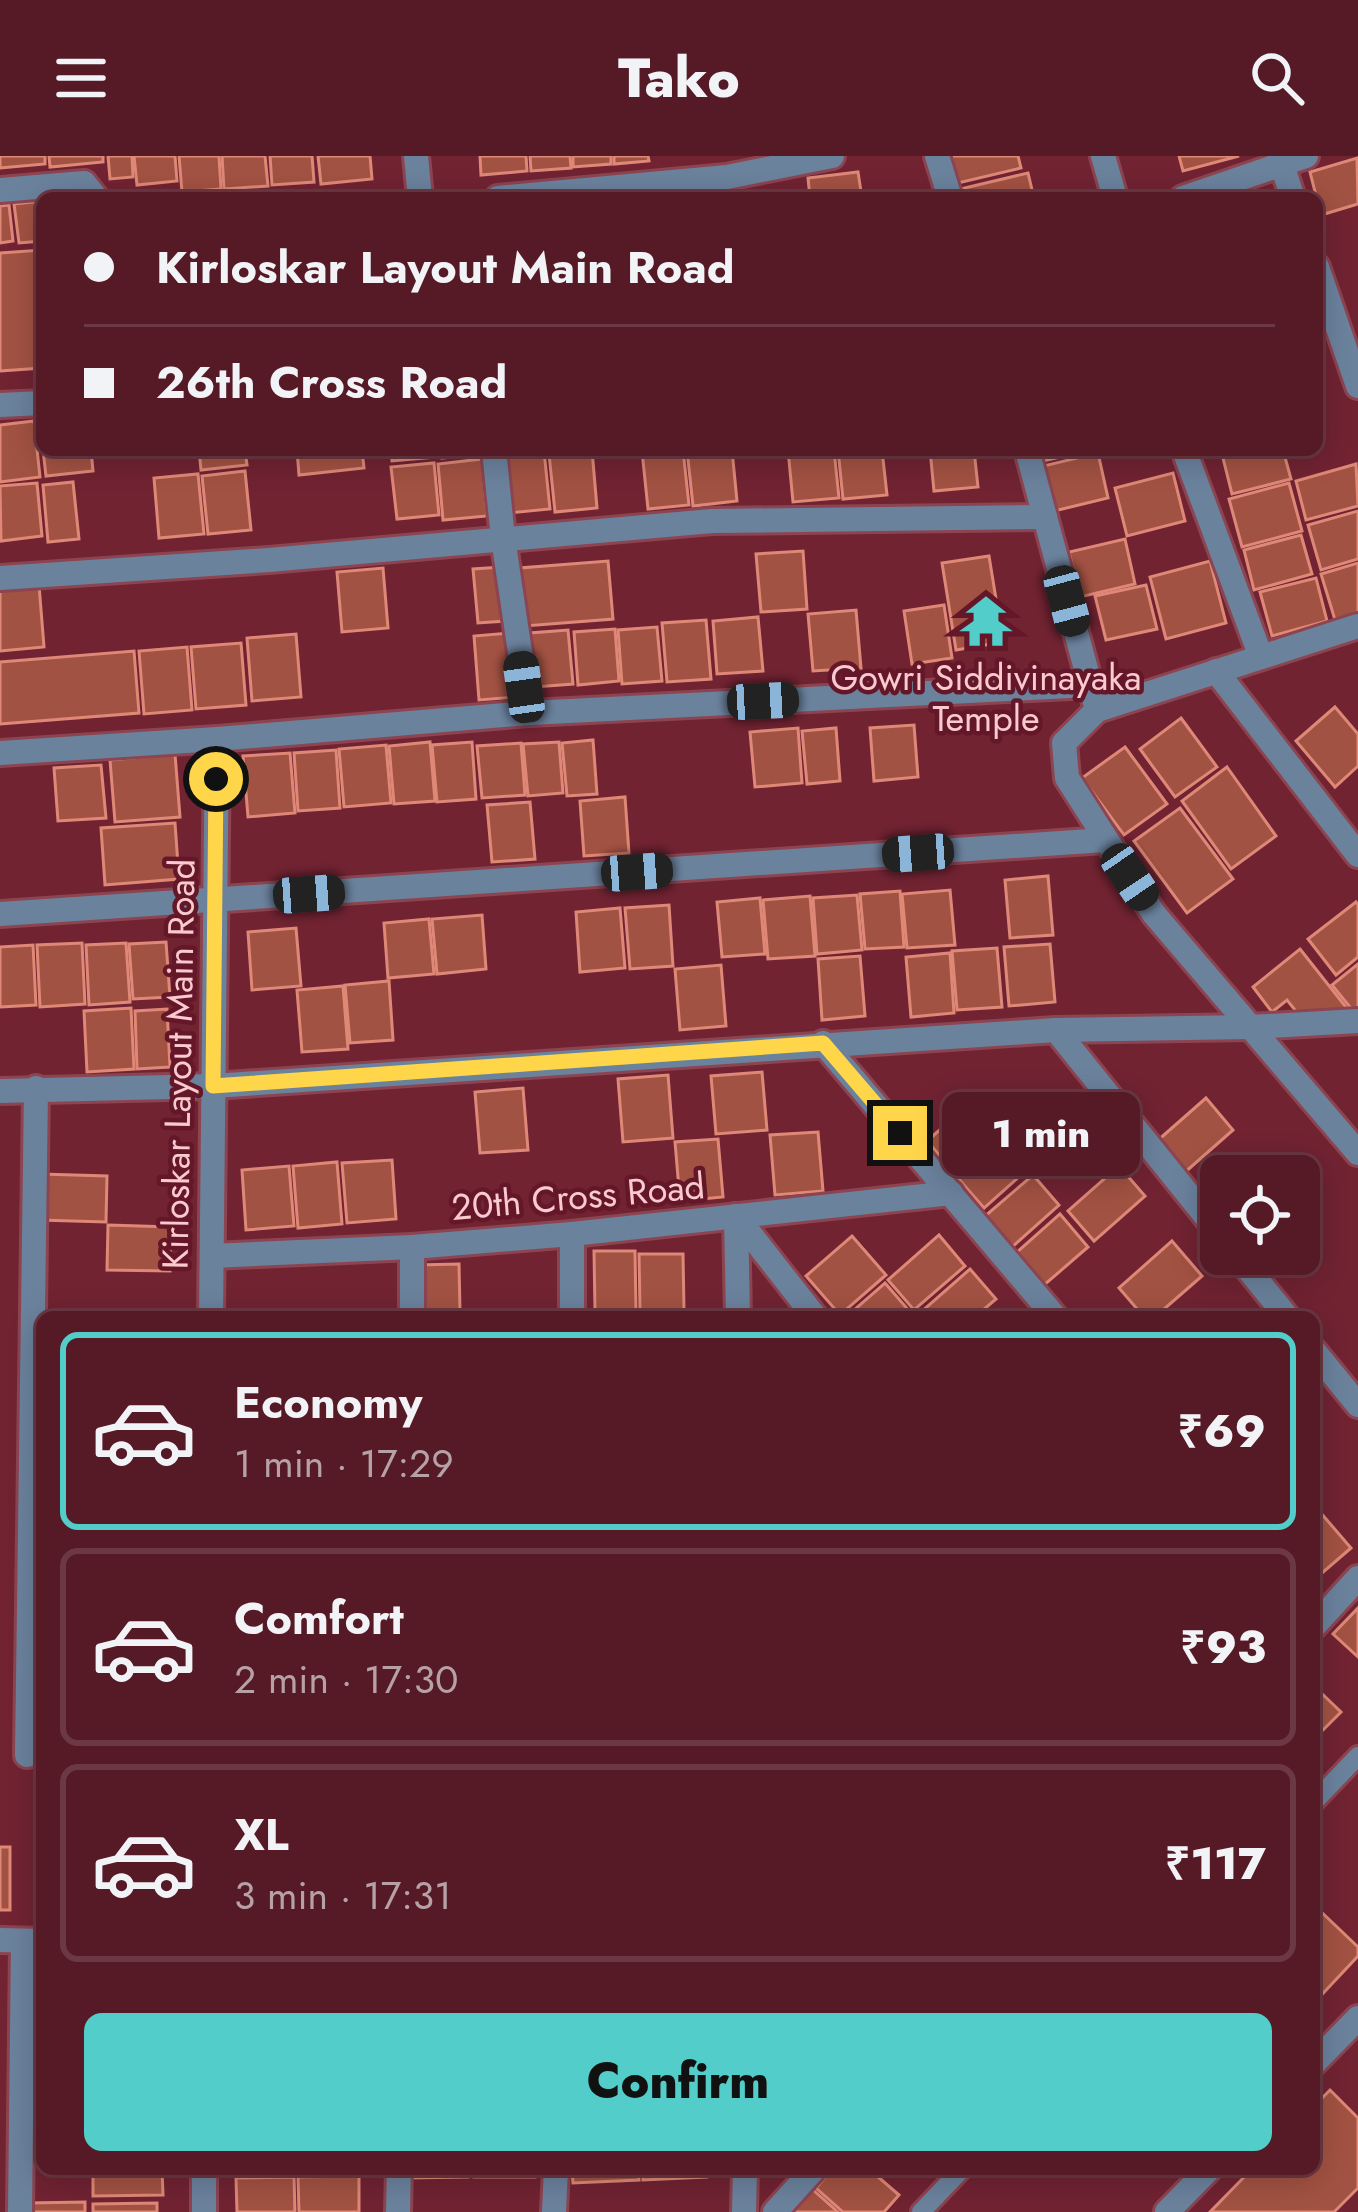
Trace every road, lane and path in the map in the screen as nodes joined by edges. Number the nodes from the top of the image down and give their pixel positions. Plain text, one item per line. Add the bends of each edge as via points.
1 (416, 156) edge
2 (832, 156) edge
3 (937, 156) edge
4 (1103, 156) edge
5 (1289, 159) edge
6 (0, 190) edge
7 (91, 192) edge
8 (419, 192) edge
9 (563, 192) edge
10 (948, 192) edge
11 (1113, 192) edge
12 (1199, 192) edge
13 (1292, 192) edge
14 (1323, 284) edge
15 (1358, 386) edge
16 (36, 403) edge
17 (0, 405) edge
18 (495, 456) edge
19 (1029, 456) edge
20 (1186, 456) edge
21 (1045, 517) junction
22 (503, 538) junction
23 (0, 578) edge
24 (1358, 626) edge
25 (1261, 657) junction
26 (1216, 671) junction
27 (1090, 685) junction
28 (1097, 710) junction
29 (529, 713) junction
30 (217, 739) junction
31 (0, 753) edge
32 (1105, 840) junction
33 (1358, 855) edge
34 (215, 900) junction
35 (0, 914) edge
36 (1358, 1021) edge
37 (1251, 1027) junction
38 (1057, 1030) junction
39 (823, 1043) junction
40 (213, 1086) junction
41 (35, 1088) junction
42 (0, 1091) edge
43 (1358, 1153) edge
44 (951, 1193) junction
45 (1200, 1209) edge
46 (736, 1216) junction
47 (572, 1234) junction
48 (412, 1247) junction
49 (212, 1256) junction
50 (1253, 1275) edge
51 (211, 1311) edge
52 (412, 1311) edge
53 (572, 1311) edge
54 (739, 1311) edge
55 (810, 1311) edge
56 (1050, 1311) edge
57 (1282, 1311) edge
58 (1320, 1358) edge
59 (1358, 1405) edge
60 (1358, 1578) edge
61 (1320, 1619) edge
62 (0, 1754) edge
63 (35, 1755) edge
64 (1358, 1756) edge
65 (1320, 1796) edge
66 (22, 1941) edge
67 (1358, 2018) edge
68 (1320, 2057) edge
69 (204, 2175) edge
70 (399, 2175) edge
71 (556, 2175) edge
72 (745, 2175) edge
73 (809, 2175) edge
74 (956, 2175) edge
75 (1203, 2175) edge
76 (20, 2212) edge
77 (204, 2212) edge
78 (398, 2212) edge
79 (554, 2212) edge
80 (744, 2212) edge
81 (776, 2212) edge
82 (921, 2212) edge
83 (1167, 2212) edge

1 - 8 street
2 - 9 street via 727,177
3 - 10 street
4 - 11 street
5 - 12 street
5 - 13 street
6 - 7 street via 84,183
14 - 15 street
16 - 17 street
18 - 22 street
19 - 21 street
20 - 25 street
21 - 22 street via 712,521
21 - 27 street
22 - 23 street
22 - 29 street
24 - 25 street
25 - 26 street
26 - 28 street
26 - 33 street
27 - 28 street
27 - 29 street
28 - 32 street via 1064,742 1067,778
29 - 30 street
30 - 31 street
30 - 34 street, Kirloskar Layout Main Road
32 - 34 street
32 - 37 street via 1154,914
34 - 35 street
34 - 40 street, Kirloskar Layout Main Road
36 - 37 street
37 - 38 street
37 - 43 street
38 - 39 street
38 - 45 street
39 - 40 street
39 - 44 street
40 - 41 street
40 - 49 street, Kirloskar Layout Main Road
41 - 42 street
41 - 63 street
44 - 46 street, 20th Cross Road
44 - 56 street
46 - 47 street, 20th Cross Road
46 - 54 street
46 - 55 street
47 - 48 street, 20th Cross Road
47 - 53 street
48 - 49 street, 20th Cross Road
48 - 52 street
49 - 51 street, Kirloskar Layout Main Road
50 - 57 street
58 - 59 street
60 - 61 street
62 - 63 street
64 - 65 lane
66 - 76 street
67 - 68 street
69 - 77 street
70 - 78 street
71 - 79 street
72 - 80 street
73 - 81 street
74 - 82 lane
75 - 83 street

